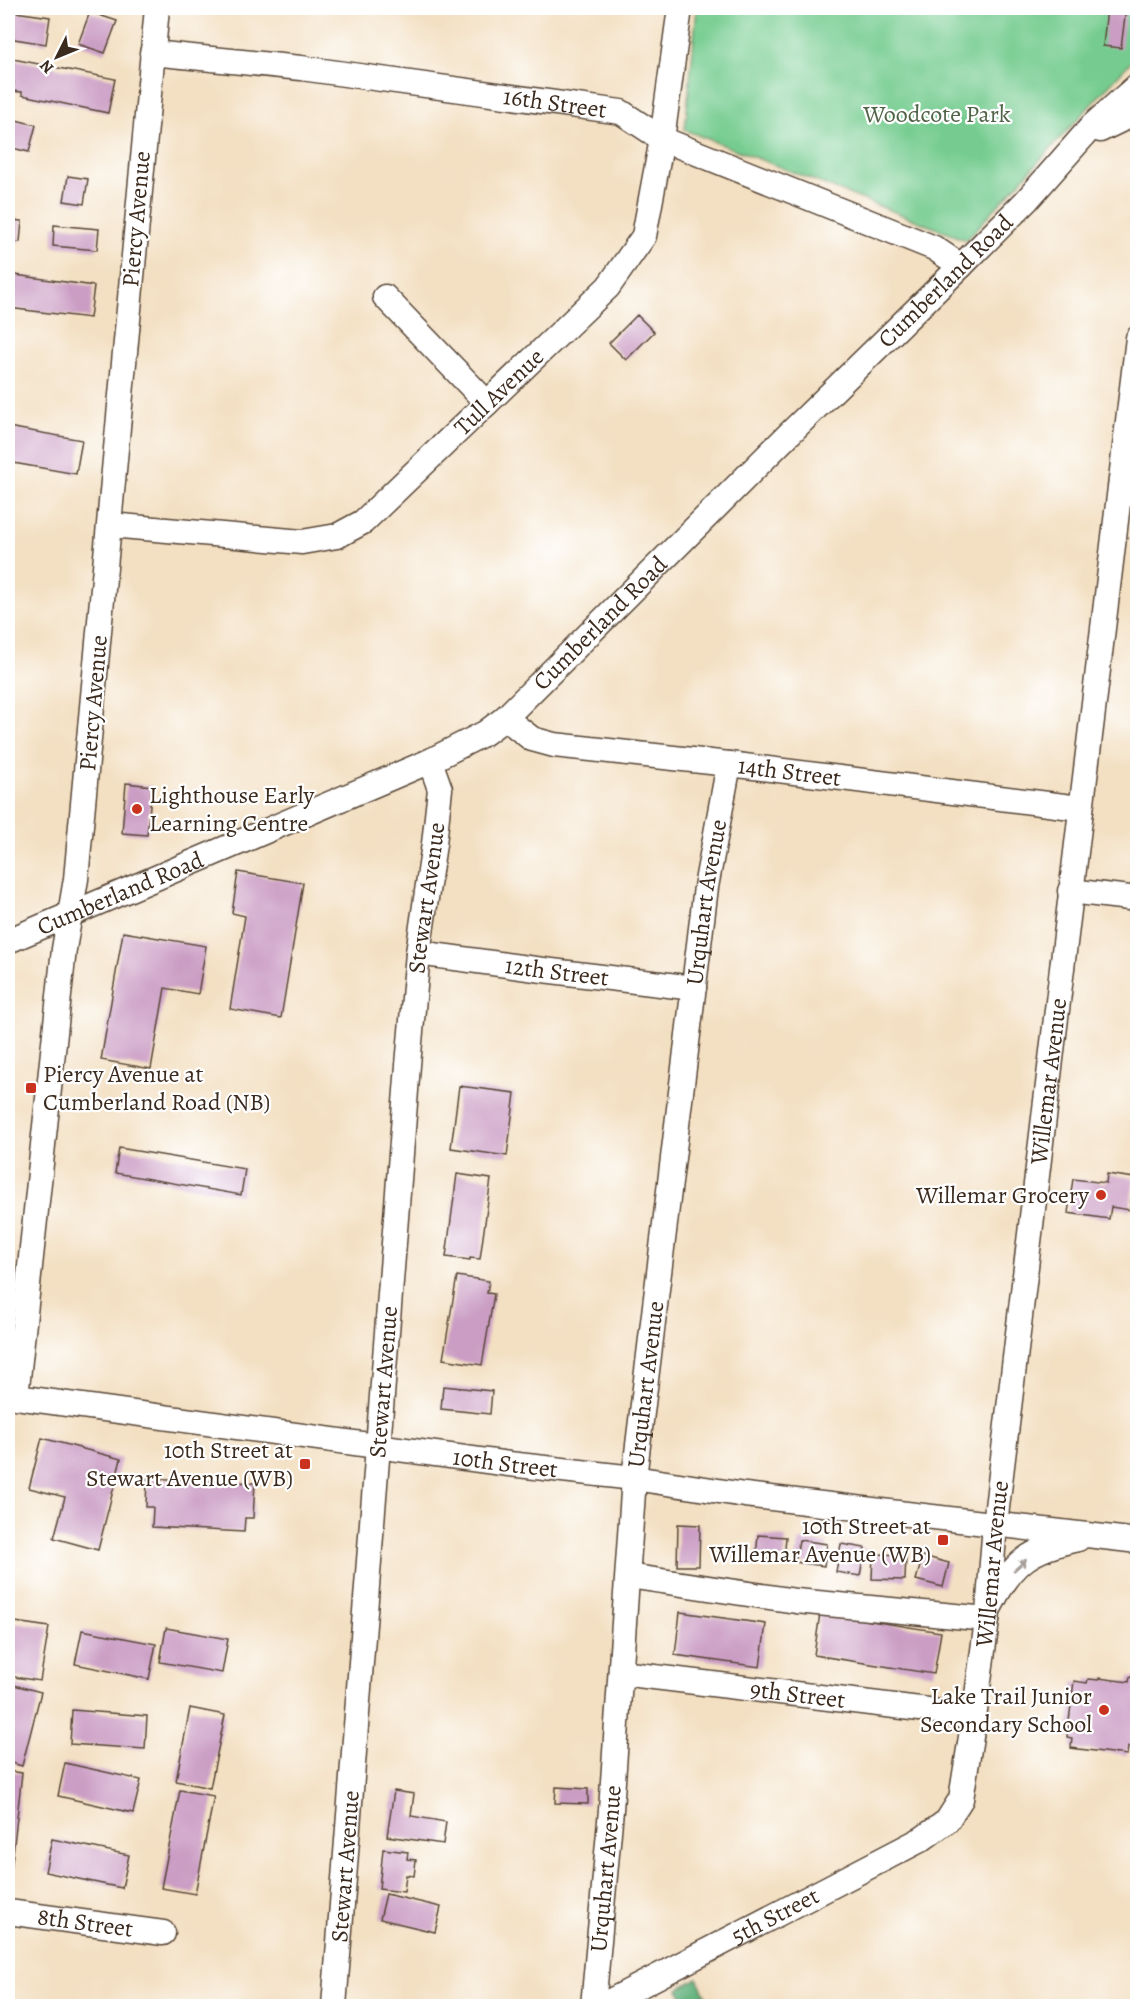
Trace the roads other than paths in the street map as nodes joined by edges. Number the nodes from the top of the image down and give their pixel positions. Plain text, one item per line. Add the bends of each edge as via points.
1 (157, 8) edge
2 (680, 8) edge
3 (152, 53) junction
4 (1137, 84) edge
5 (1137, 114) edge
6 (662, 139) junction
7 (1080, 142) junction
8 (962, 266) junction
9 (385, 297) dead end
10 (1137, 338) edge
11 (488, 403) junction
12 (1133, 423) edge
13 (110, 525) junction
14 (505, 718) junction
15 (430, 761) junction
16 (729, 764) junction
17 (1080, 808) junction
18 (1070, 891) junction
19 (1137, 899) edge
20 (69, 914) junction
21 (8, 941) edge
22 (418, 953) junction
23 (694, 988) junction
24 (16, 1397) joint
25 (378, 1445) junction
26 (634, 1478) junction
27 (995, 1524) junction
28 (1092, 1535) junction
29 (1137, 1541) edge
30 (627, 1574) junction
31 (987, 1616) junction
32 (621, 1673) junction
33 (974, 1718) junction
34 (947, 1821) joint
35 (8, 1912) edge
36 (163, 1933) dead end
37 (334, 2007) edge
38 (592, 2007) edge
39 (601, 2007) edge

1 - 3 street, Piercy Avenue
2 - 6 street, Tull Avenue
3 - 6 street, 16th Street via 301,68 621,112
3 - 13 street, Piercy Avenue
4 - 7 street, Cumberland Road
5 - 7 street, Cumberland Road
6 - 8 street, 16th Street via 934,248
6 - 11 street, Tull Avenue via 644,236 608,287
7 - 8 street, Cumberland Road
8 - 14 street, Cumberland Road
9 - 11 street
10 - 12 street, Willemar Avenue
11 - 13 street, Tull Avenue via 363,522 337,536 302,542
12 - 17 street, Willemar Avenue
13 - 20 street, Piercy Avenue via 76,879
14 - 15 street, Cumberland Road
14 - 16 street, 14th Street via 532,739 554,745
15 - 20 street, Cumberland Road
15 - 22 street, Stewart Avenue via 440,789
16 - 17 street, 14th Street
16 - 23 street, Urquhart Avenue via 706,887
17 - 18 street, Willemar Avenue
18 - 19 street
18 - 27 street, Willemar Avenue
20 - 21 street, Cumberland Road
20 - 24 street, Piercy Avenue
22 - 23 street, 12th Street
22 - 25 street, Stewart Avenue
23 - 26 street, Urquhart Avenue
24 - 25 street, 10th Street
25 - 26 street, 10th Street
25 - 37 street, Stewart Avenue
26 - 27 street, 10th Street
26 - 30 street, Urquhart Avenue
27 - 28 street, 10th Street
27 - 31 street, Willemar Avenue
28 - 29 street, 10th Street
31 -> 28 street via 1008,1575 1034,1553
30 - 31 street via 796,1601
30 - 32 street, Urquhart Avenue
31 - 33 street, Willemar Avenue
32 - 33 street, 9th Street
32 - 38 street, Urquhart Avenue
33 - 34 street, Willemar Avenue via 961,1799
34 - 39 street, 5th Street via 922,1839
35 - 36 street, 8th Street

